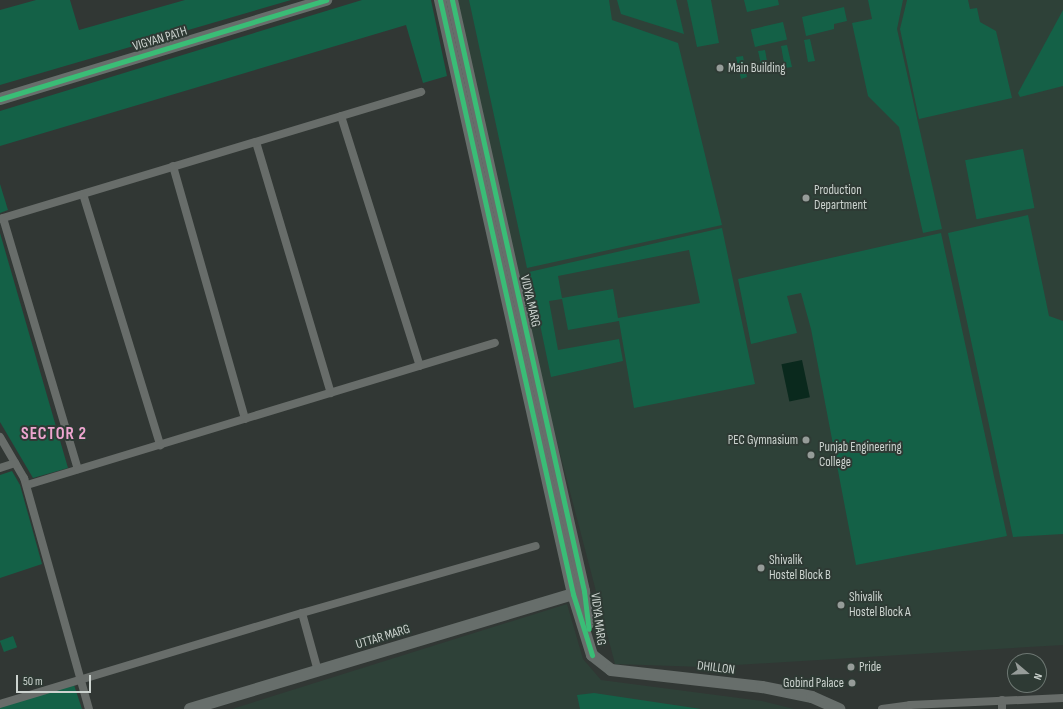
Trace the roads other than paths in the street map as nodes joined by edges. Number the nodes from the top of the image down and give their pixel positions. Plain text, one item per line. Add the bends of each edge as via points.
1 (326, 0) edge
2 (440, 0) edge
3 (452, 0) edge
4 (422, 92) dead end
5 (0, 99) edge
6 (341, 116) junction
7 (256, 142) junction
8 (174, 166) junction
9 (83, 194) junction
10 (2, 218) edge
11 (495, 343) dead end
12 (420, 366) junction
13 (331, 393) junction
14 (245, 419) junction
15 (0, 437) edge
16 (160, 445) junction
17 (16, 463) junction
18 (0, 468) edge
19 (78, 470) junction
20 (26, 485) junction
21 (536, 546) dead end
22 (578, 593) junction
23 (302, 614) junction
24 (592, 655) joint
25 (318, 671) junction
26 (81, 680) junction
27 (1063, 698) edge
28 (0, 704) edge
29 (1002, 705) edge
30 (89, 709) edge
31 (190, 709) edge
32 (839, 709) edge
33 (882, 709) edge

1 - 5 main road, VIGYAN PATH
2 - 22 main road, VIDYA MARG
3 - 22 main road, VIDYA MARG
4 - 6 street
6 - 7 street
6 - 12 street
7 - 8 street
7 - 13 street
8 - 9 street
8 - 14 street
9 - 10 street
9 - 16 street
10 - 19 street
11 - 12 street
12 - 13 street
13 - 14 street
14 - 16 street
15 - 17 street
16 - 19 street
17 - 18 street
17 - 20 street
19 - 20 street
20 - 26 street
21 - 23 street
22 - 24 main road, VIDYA MARG
22 - 25 main road, UTTAR MARG
23 - 25 street
23 - 26 street
24 - 32 main road, DHILLON via 611,670 762,687 812,697
25 - 31 main road, UTTAR MARG
26 - 28 street
26 - 30 street
27 - 29 street
29 - 33 street via 910,705

